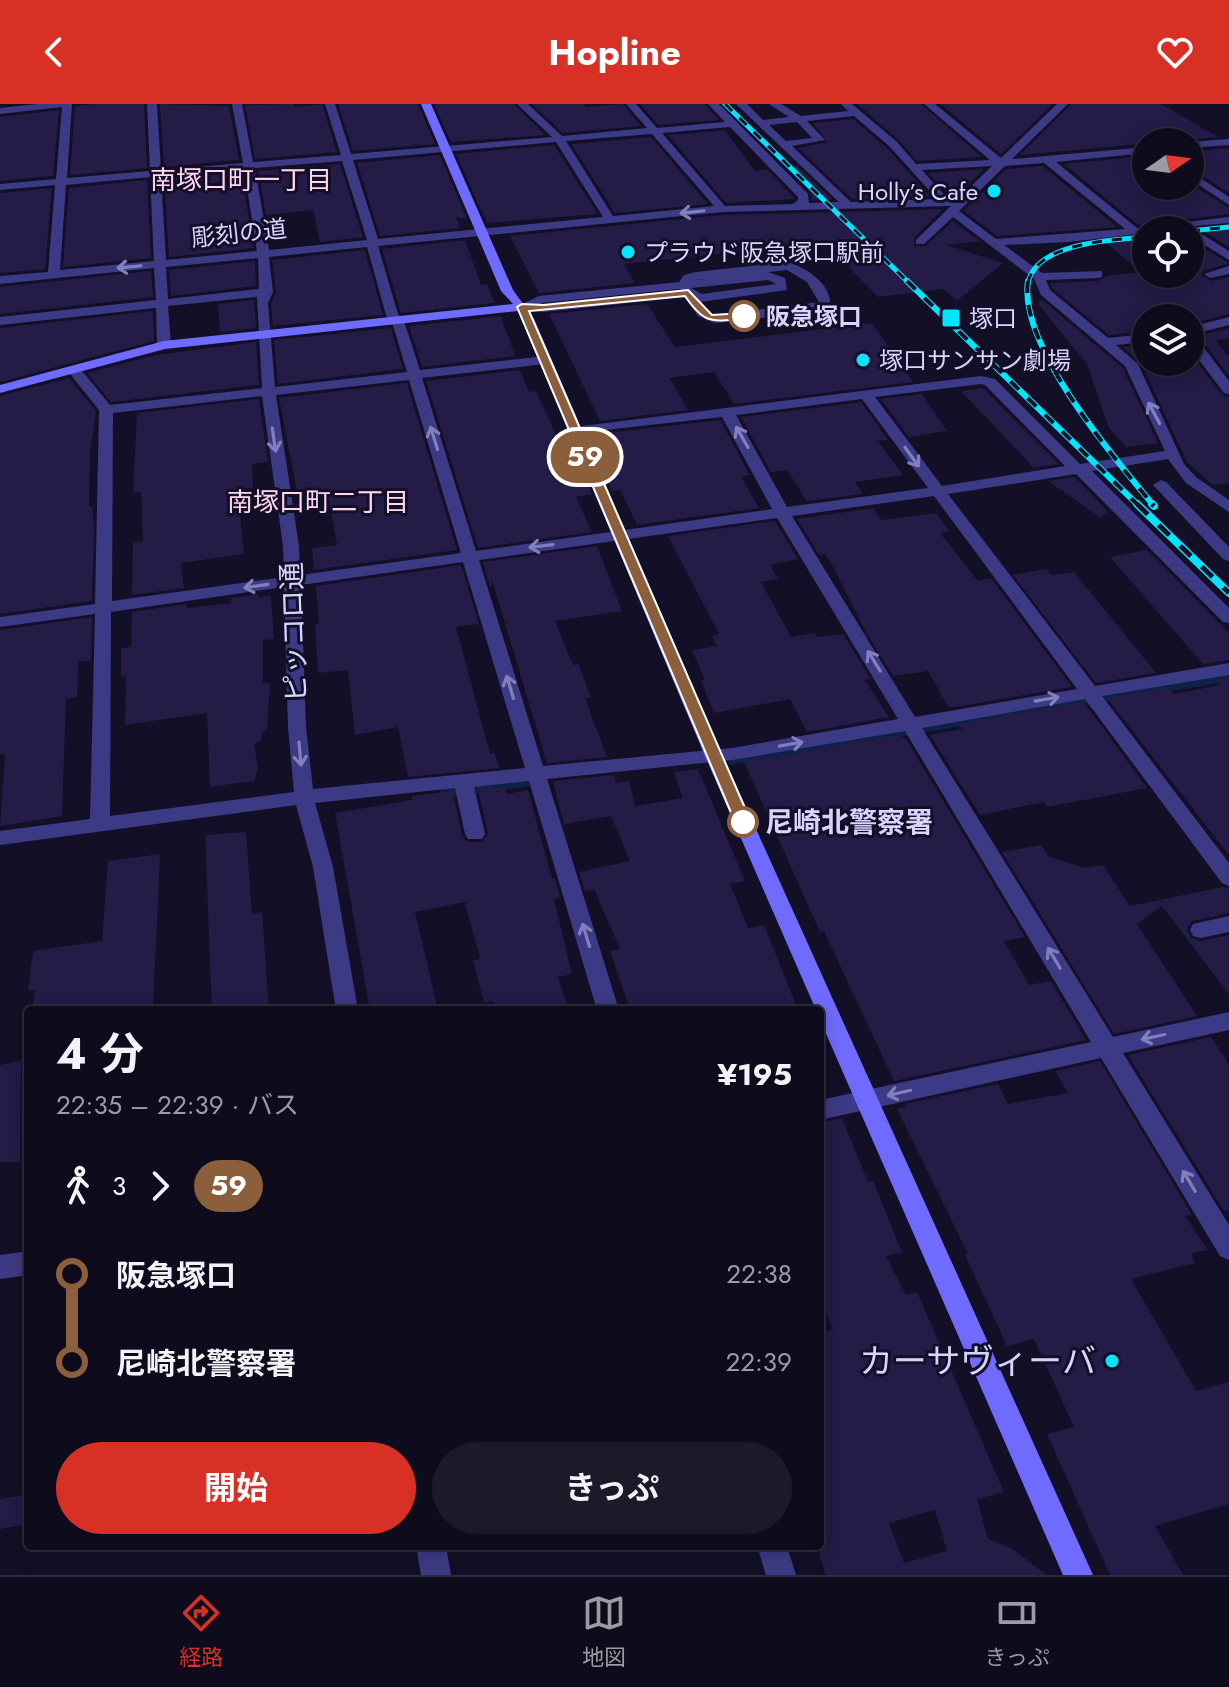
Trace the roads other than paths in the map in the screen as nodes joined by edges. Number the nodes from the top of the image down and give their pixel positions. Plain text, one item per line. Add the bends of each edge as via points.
1 (65, 104) edge
2 (152, 104) edge
3 (237, 104) edge
4 (330, 104) edge
5 (426, 104) edge
6 (522, 104) edge
7 (631, 104) edge
8 (713, 104) edge
9 (741, 104) edge
10 (774, 104) edge
11 (846, 104) edge
12 (929, 104) edge
13 (1063, 104) edge
14 (0, 111) edge
15 (857, 113) junction
16 (799, 119) junction
17 (761, 123) junction
18 (733, 124) junction
19 (654, 129) junction
20 (558, 137) junction
21 (1229, 142) edge
22 (784, 144) junction
23 (1204, 144) edge
24 (445, 147) junction
25 (1132, 151) edge
26 (346, 155) junction
27 (1046, 159) junction
28 (1000, 163) junction
29 (248, 164) junction
30 (914, 167) junction
31 (156, 173) junction
32 (61, 181) junction
33 (1204, 184) edge
34 (0, 187) edge
35 (1229, 202) edge
36 (847, 204) junction
37 (798, 205) junction
38 (953, 205) junction
39 (722, 209) junction
40 (610, 220) junction
41 (1229, 220) edge
42 (1132, 223) edge
43 (1204, 223) edge
44 (1132, 231) edge
45 (482, 232) junction
46 (1204, 240) edge
47 (373, 242) junction
48 (920, 242) dead end
49 (996, 242) junction
50 (263, 253) junction
51 (1228, 254) edge
52 (160, 264) junction
53 (1229, 270) edge
54 (54, 274) junction
55 (1098, 274) dead end
56 (1210, 274) dead end
57 (792, 275) dead end
58 (1039, 277) junction
59 (0, 280) edge
60 (686, 289) junction
61 (267, 292) junction
62 (718, 302) dead end
63 (162, 304) junction
64 (522, 307) junction
65 (0, 321) edge
66 (398, 321) junction
67 (1229, 321) edge
68 (1204, 327) edge
69 (265, 335) junction
70 (1132, 339) edge
71 (1106, 342) junction
72 (164, 345) junction
73 (1204, 357) edge
74 (545, 360) junction
75 (73, 369) junction
76 (415, 374) junction
77 (0, 389) edge
78 (271, 390) junction
79 (1229, 390) edge
80 (866, 395) junction
81 (106, 410) junction
82 (727, 412) junction
83 (574, 431) junction
84 (1173, 454) junction
85 (1133, 460) junction
86 (1078, 471) junction
87 (1191, 480) junction
88 (1161, 485) junction
89 (937, 491) junction
90 (1229, 509) edge
91 (782, 513) junction
92 (1196, 523) junction
93 (618, 536) junction
94 (470, 555) junction
95 (1229, 556) edge
96 (291, 581) junction
97 (103, 607) junction
98 (1229, 618) edge
99 (0, 622) edge
100 (1229, 669) edge
101 (1095, 697) junction
102 (915, 727) junction
103 (714, 756) junction
104 (537, 773) junction
105 (464, 787) junction
106 (307, 806) junction
107 (100, 824) junction
108 (475, 834) dead end
109 (0, 838) edge
110 (1229, 878) edge
111 (1229, 924) edge
112 (1201, 930) dead end
113 (346, 1006) edge
114 (607, 1006) edge
115 (1229, 1021) edge
116 (1107, 1047) junction
117 (867, 1100) junction
118 (824, 1109) edge
119 (1229, 1248) edge
120 (24, 1264) edge
121 (0, 1267) edge
122 (432, 1550) edge
123 (773, 1550) edge
124 (436, 1575) edge
125 (781, 1575) edge
126 (1078, 1575) edge

1 - 14 street
1 - 32 street
2 - 31 street
3 - 29 street, ピッコロ通
4 - 26 street
5 - 24 street
6 - 20 street
7 - 19 street
8 - 18 street
9 - 17 street
10 - 16 street
11 - 15 street
12 - 28 street
13 - 28 street
15 - 16 street
15 - 30 street
16 - 17 street
16 - 22 street via 820,140
17 - 22 street
18 - 19 street
18 - 37 street via 804,196
19 - 20 street
19 - 39 street
20 - 24 street
20 - 40 street
21 - 23 street
22 - 36 street
24 - 26 street
24 - 45 street
25 - 27 street
26 - 29 street
26 - 47 street
27 - 28 street
27 - 42 street
28 - 30 street
28 - 38 street
29 - 31 street
29 - 50 street, ピッコロ通
30 - 38 street
31 - 32 street
31 - 52 street
32 - 34 street
32 - 54 street
33 - 35 street
36 - 37 street, 彫刻の道
36 - 38 street, 彫刻の道
37 - 39 street, 彫刻の道
38 - 48 street
38 - 49 street
39 -> 40 street, 彫刻の道
40 - 45 street, 彫刻の道
41 - 43 street
44 - 49 street
45 - 47 street, 彫刻の道
45 - 64 street via 507,291
46 - 51 street
47 - 50 street, 彫刻の道
47 - 66 street
49 - 58 street
50 - 52 street, 彫刻の道
50 - 61 street, ピッコロ通
52 -> 54 street, 彫刻の道
52 - 63 street
53 - 56 street
54 - 59 street, 彫刻の道
55 - 58 street
57 - 62 street via 802,291
58 - 71 street via 1045,292
60 - 60 street via 768,276 784,285 706,298
60 - 60 street via 688,278 696,276 787,266 803,271 827,301 818,308 714,319 702,313
60 - 64 street
61 - 63 street
61 - 69 street, ピッコロ通 via 262,303
63 - 65 street
63 - 72 street
64 - 66 street
64 - 74 street
66 - 69 street
66 - 76 street
67 - 68 street
69 - 72 street
69 - 78 street, ピッコロ通
70 - 71 street
84 -> 71 street via 1131,364
72 - 75 street
73 - 79 street
74 - 76 street
74 - 83 street
75 - 77 street
75 - 81 street
76 - 78 street
94 -> 76 street
78 - 81 street
78 -> 96 street, ピッコロ通
80 - 82 street
80 - 86 street via 990,382
80 -> 89 street
81 - 97 street
82 - 83 street
91 -> 82 street
83 - 93 street
84 - 85 street
84 - 87 street
85 - 86 street
85 - 88 street via 1159,467
86 - 89 street
86 - 98 street via 1087,474
87 - 88 street via 1175,478
87 - 90 street
88 - 92 street
89 - 91 street
89 - 101 street
90 - 92 street
91 - 93 street
102 -> 91 street
92 - 95 street
93 -> 94 street
93 - 103 street
94 - 96 street
104 -> 94 street
96 -> 97 street
96 -> 106 street, ピッコロ通 via 297,727
97 - 99 street
97 - 107 street
100 - 101 street
102 -> 101 street
101 - 110 street
103 -> 102 street
116 -> 102 street
103 - 104 street
103 - 117 street
104 - 105 street
114 -> 104 street
105 - 106 street
105 - 108 street
106 - 107 street
106 - 113 street, ピッコロ通
107 - 109 street
111 - 112 street
115 -> 116 street
116 -> 117 street
119 -> 116 street
117 - 118 street
117 - 126 street
120 - 121 street
122 - 124 street
123 - 125 street

